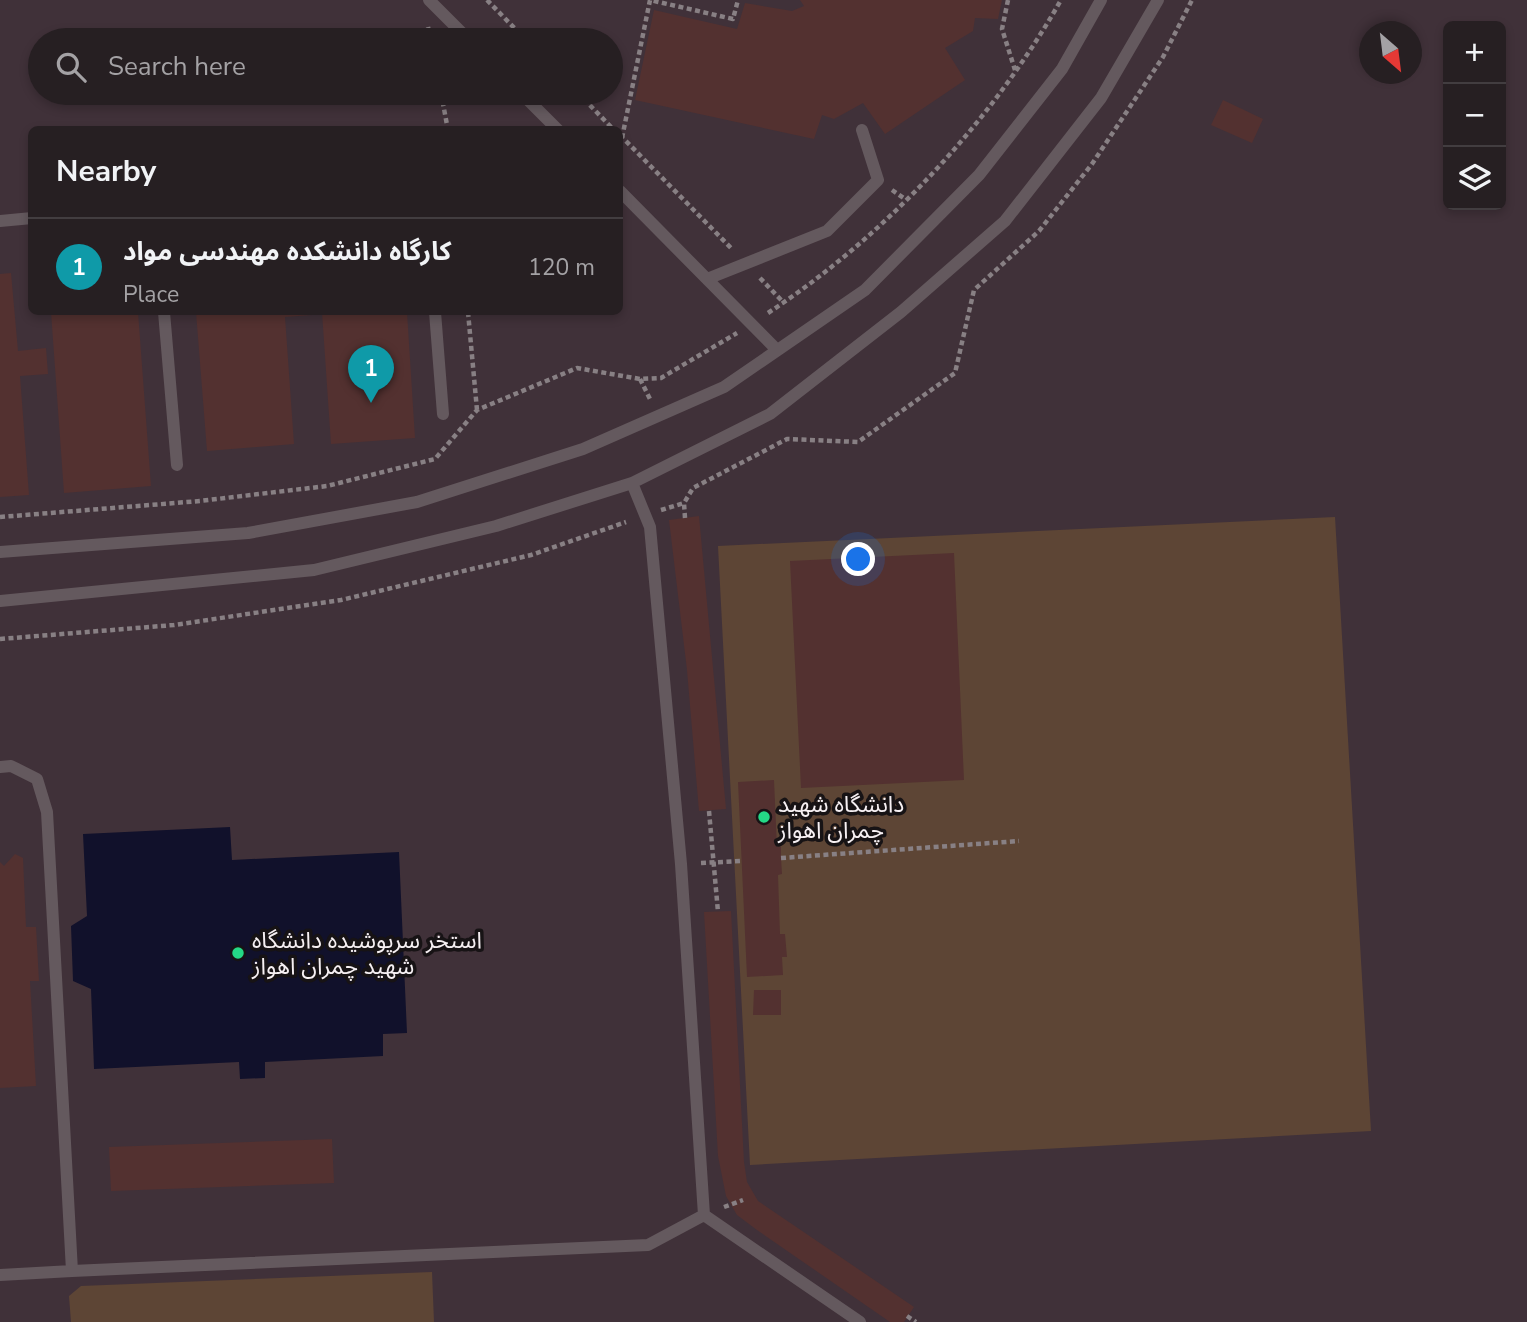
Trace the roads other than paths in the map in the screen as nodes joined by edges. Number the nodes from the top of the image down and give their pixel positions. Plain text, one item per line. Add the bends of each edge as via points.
1 (429, 0) edge
2 (1101, 0) edge
3 (1158, 0) edge
4 (457, 28) edge
5 (533, 105) edge
6 (554, 126) edge
7 (862, 130) dead end
8 (623, 194) edge
9 (28, 218) edge
10 (0, 221) edge
11 (707, 279) junction
12 (164, 315) edge
13 (435, 315) edge
14 (778, 350) junction
15 (443, 414) dead end
16 (177, 465) dead end
17 (632, 483) junction
18 (0, 552) edge
19 (0, 601) edge
20 (0, 767) edge
21 (704, 1215) junction
22 (72, 1271) junction
23 (0, 1275) edge
24 (860, 1322) edge

1 - 4 lane
2 - 14 lane via 1062,69 979,175 865,290
3 - 17 lane via 1101,98 1004,221 901,312 770,414
5 - 6 lane
7 - 11 lane via 878,180 827,231
8 - 11 lane
9 - 10 lane
11 - 14 lane
12 - 16 lane
13 - 15 lane
14 - 18 lane via 724,387 583,449 417,502 248,533
17 - 19 lane via 496,526 314,570
17 - 21 lane via 651,541 681,864
20 - 22 lane via 11,766 37,779 47,813
21 - 22 lane via 649,1245
21 - 24 lane
22 - 23 lane

